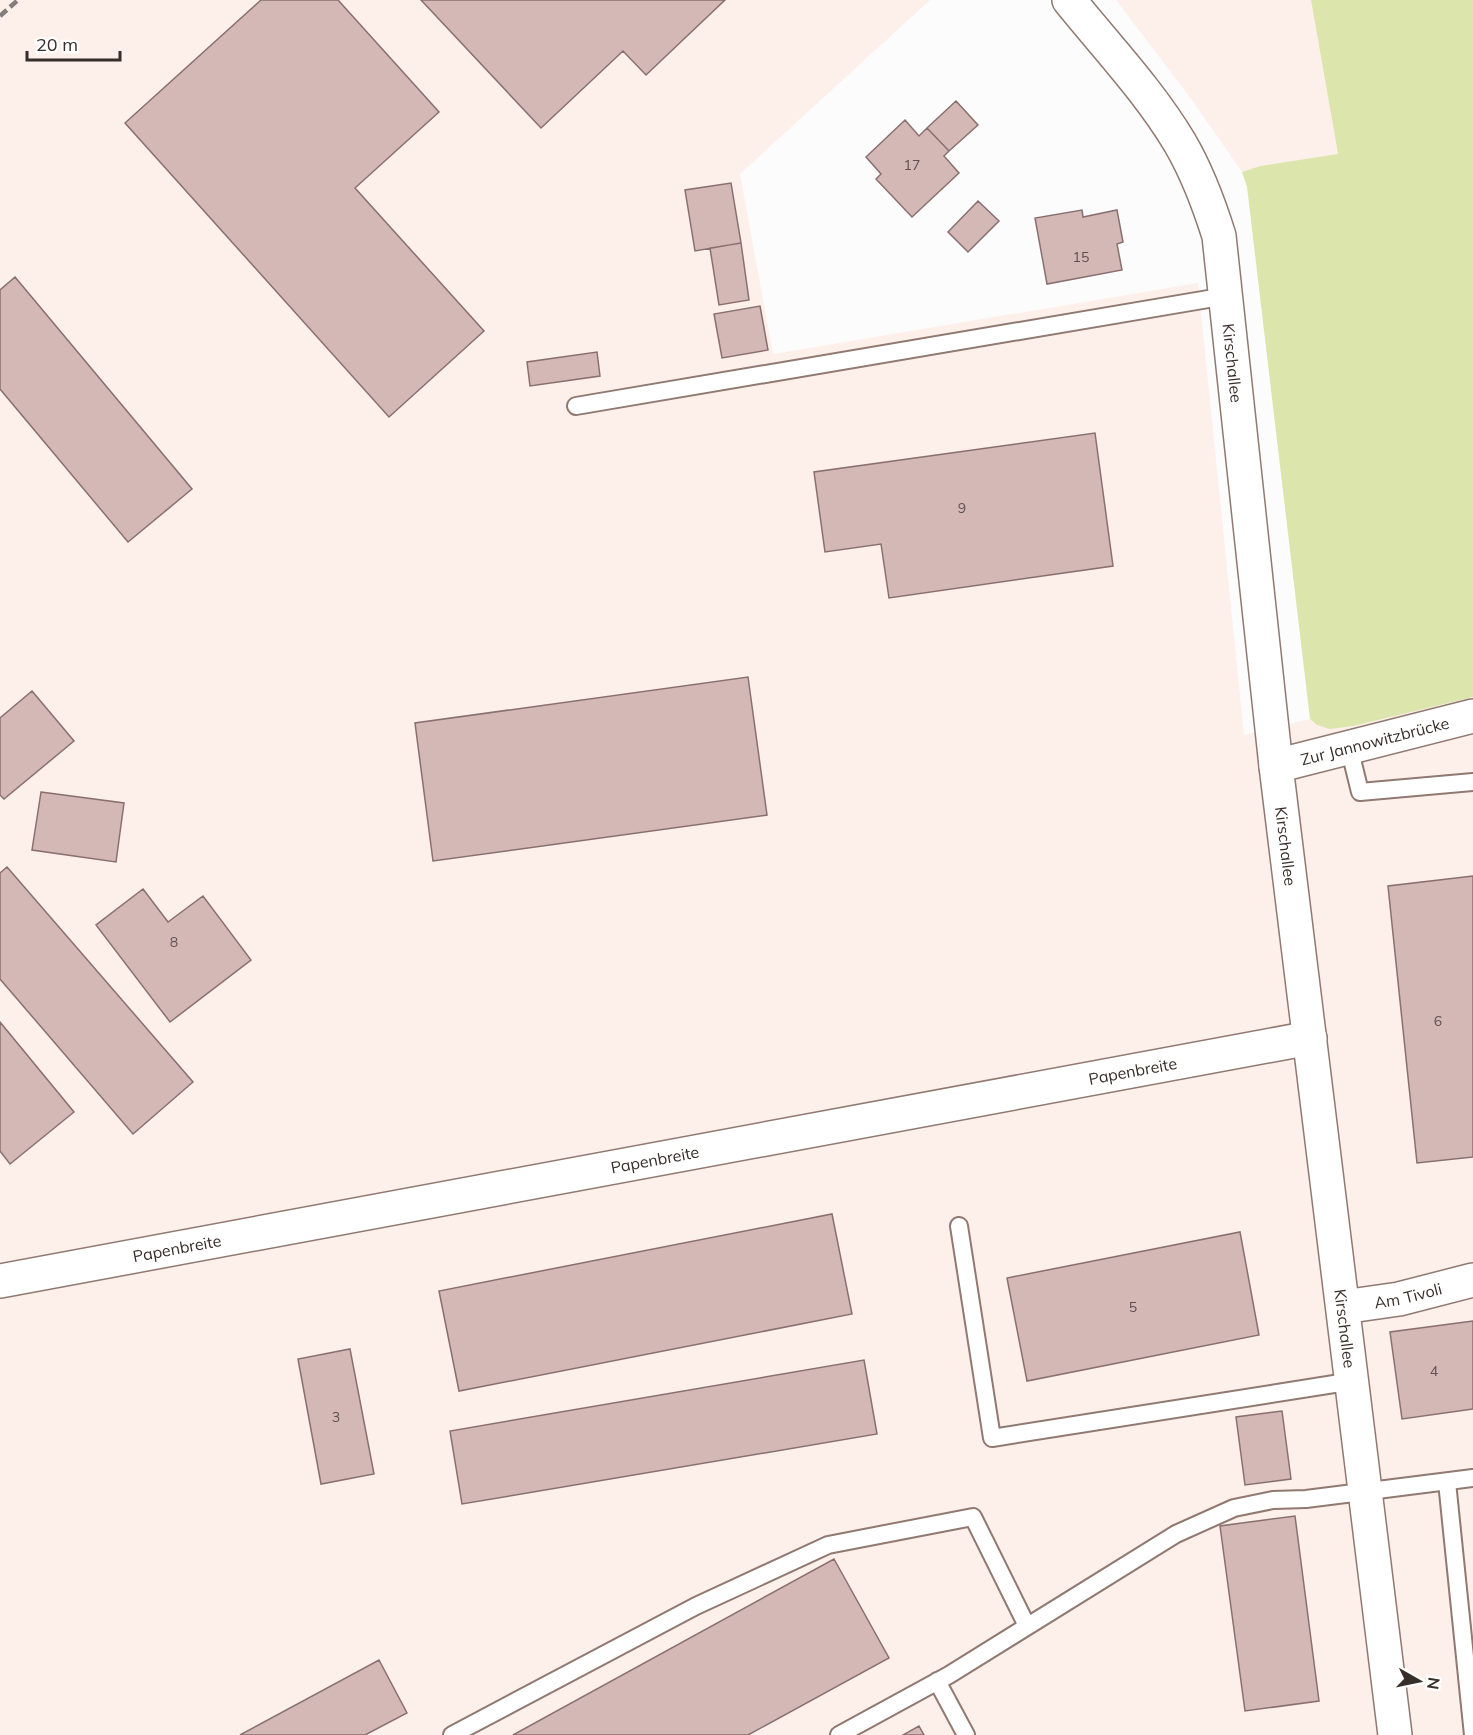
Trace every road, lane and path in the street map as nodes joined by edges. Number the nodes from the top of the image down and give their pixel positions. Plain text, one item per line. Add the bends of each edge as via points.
1 (1069, 0) edge
2 (1226, 296) junction
3 (576, 406) dead end
4 (1473, 716) edge
5 (1349, 747) junction
6 (1276, 766) junction
7 (1473, 782) edge
8 (1310, 1038) junction
9 (959, 1226) dead end
10 (1473, 1280) edge
11 (0, 1281) edge
12 (1343, 1307) junction
13 (1353, 1381) junction
14 (1473, 1478) edge
15 (1446, 1482) junction
16 (1366, 1492) junction
17 (1026, 1626) junction
18 (937, 1682) junction
19 (452, 1735) edge
20 (839, 1735) edge
21 (966, 1735) edge
22 (1395, 1735) edge
23 (1473, 1735) edge

1 - 2 street, Kirschallee via 1180,143 1206,195 1219,236
2 - 3 lane
2 - 6 street, Kirschallee
4 - 5 street, Zur Jannowitzbrücke
5 - 6 street, Zur Jannowitzbrücke
5 - 7 lane via 1360,792
6 - 8 street, Kirschallee
8 - 11 street, Papenbreite
8 - 12 street, Kirschallee
9 - 13 lane via 992,1438
10 - 12 street, Am Tivoli via 1399,1299
12 - 13 street, Kirschallee
13 - 16 street, Kirschallee
14 - 15 lane
15 - 16 lane
15 - 23 lane
16 - 17 lane via 1273,1500 1234,1508 1176,1534
16 - 22 street, Kirschallee
17 - 18 lane
17 - 19 lane via 973,1517 828,1545 696,1606
18 - 20 lane
18 - 21 lane

